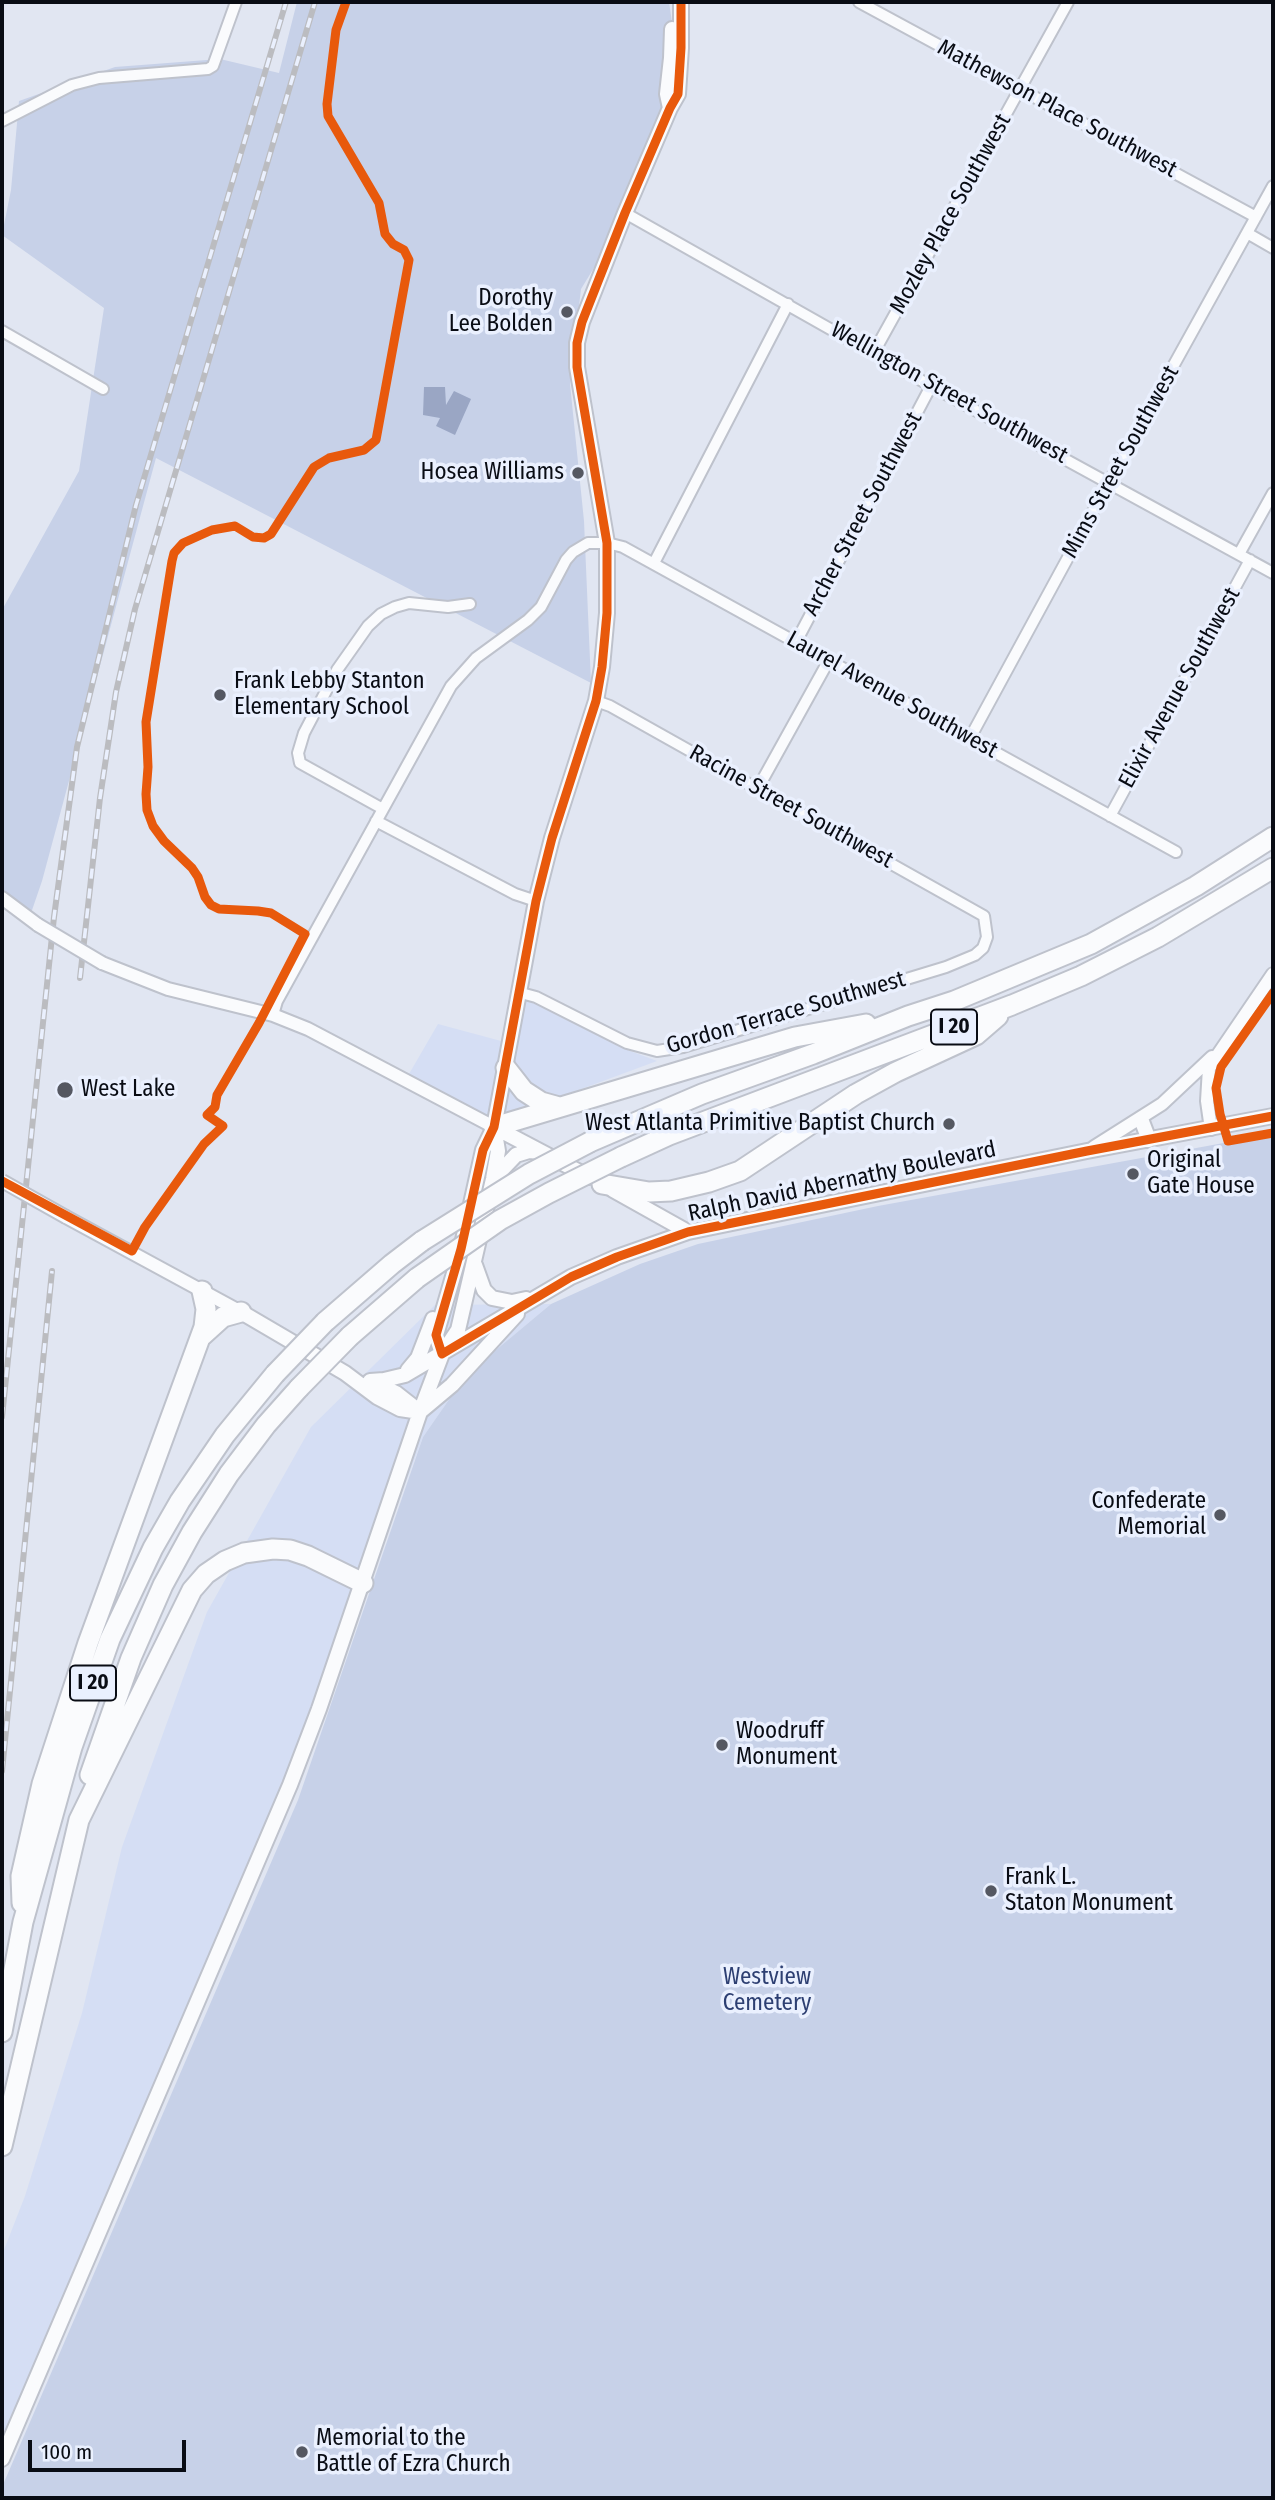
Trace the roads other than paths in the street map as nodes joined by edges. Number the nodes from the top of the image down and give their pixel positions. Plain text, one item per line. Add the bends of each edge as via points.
1 (236, 2) edge
2 (672, 2) edge
3 (681, 2) edge
4 (859, 2) edge
5 (1069, 2) edge
6 (1020, 89) junction
7 (670, 108) junction
8 (2, 121) edge
9 (1273, 186) edge
10 (625, 214) junction
11 (1256, 217) junction
12 (1247, 233) junction
13 (1273, 248) edge
14 (788, 304) junction
15 (2, 331) edge
16 (873, 352) junction
17 (931, 386) junction
18 (103, 389) dead end
19 (1109, 482) junction
20 (1273, 493) edge
21 (607, 543) junction
22 (1239, 554) junction
23 (1250, 560) junction
24 (654, 563) junction
25 (1273, 573) edge
26 (470, 604) dead end
27 (796, 642) junction
28 (829, 660) junction
29 (596, 701) junction
30 (970, 738) junction
31 (758, 788) junction
32 (383, 809) junction
33 (1110, 816) junction
34 (376, 821) junction
35 (1273, 837) edge
36 (1176, 852) dead end
37 (1273, 867) edge
38 (2, 898) edge
39 (536, 901) junction
40 (984, 916) joint
41 (1273, 974) edge
42 (521, 993) junction
43 (1012, 1005) junction
44 (273, 1015) junction
45 (908, 1016) junction
46 (1220, 1049) junction
47 (506, 1069) junction
48 (559, 1107) junction
49 (1273, 1116) edge
50 (1141, 1119) junction
51 (494, 1127) junction
52 (1211, 1129) junction
53 (1149, 1140) junction
54 (1087, 1151) junction
55 (541, 1153) junction
56 (493, 1179) junction
57 (2, 1181) edge
58 (603, 1184) junction
59 (688, 1232) junction
60 (475, 1265) junction
61 (202, 1291) junction
62 (533, 1298) junction
63 (241, 1312) junction
64 (201, 1338) junction
65 (442, 1354) junction
66 (345, 1373) junction
67 (405, 1375) junction
68 (370, 1381) junction
69 (420, 1412) junction
70 (363, 1583) junction
71 (79, 1820) junction
72 (23, 1922) junction
73 (2, 2032) edge
74 (2, 2146) edge
75 (2, 2459) edge

1 - 8 street via 208,69 99,78 72,85
2 - 7 main road
3 - 7 main road via 678,94
4 - 6 street, Mathewson Place Southwest
5 - 6 street, Mozley Place Southwest
6 - 11 street, Mathewson Place Southwest
6 - 16 street, Mozley Place Southwest
7 - 10 main road
9 - 11 street, Mims Street Southwest
10 - 14 street, Wellington Street Southwest
10 - 21 main road via 578,343 577,367
11 - 12 street, Mims Street Southwest
12 - 13 street
12 - 19 street, Mims Street Southwest
14 - 16 street, Wellington Street Southwest
14 - 24 street
15 - 18 street
16 - 17 street, Wellington Street Southwest
17 - 19 street, Wellington Street Southwest
17 - 27 street, Archer Street Southwest
19 - 22 street, Wellington Street Southwest
19 - 30 street, Mims Street Southwest
20 - 22 street
21 - 24 street, Laurel Avenue Southwest
21 - 29 main road via 607,613
21 - 32 street via 589,543 573,552 541,607 476,658 451,686
22 - 23 street, Wellington Street Southwest
23 - 25 street, Wellington Street Southwest
23 - 33 street, Elixir Avenue Southwest
24 - 27 street, Laurel Avenue Southwest
26 - 32 street via 409,604 381,614 337,670 304,733 300,762
27 - 28 street, Laurel Avenue Southwest
28 - 30 street, Laurel Avenue Southwest
28 - 31 street
29 - 31 street, Racine Street Southwest
29 - 39 main road
30 - 33 street, Laurel Avenue Southwest
31 - 40 street, Racine Street Southwest
32 - 34 street
33 - 36 street, Laurel Avenue Southwest
34 - 39 street
34 - 44 street
35 - 45 highway, I 20 via 1091,944
37 - 43 highway, I 20 via 1157,937
38 - 44 street, bridge via 102,962 168,989
39 - 42 main road
40 - 42 street, Gordon Terrace Southwest via 987,937 982,948 965,960 683,1047 657,1051 627,1043
41 - 46 street
42 - 47 main road
43 - 58 highway via 976,1035 856,1094 740,1171 671,1191
43 - 71 highway, I 20, bridge via 621,1157 500,1220 391,1298 266,1425 192,1532 163,1586 112,1706
44 - 51 street
45 - 48 highway via 794,1037
45 - 72 highway, I 20, bridge via 702,1094 529,1174 422,1241 325,1322 275,1374 203,1466 153,1548 83,1711
46 - 50 street
46 - 52 street via 1207,1082
47 - 48 highway via 524,1091
47 - 51 main road
48 - 51 highway
49 - 52 main road, Ralph David Abernathy Boulevard
50 - 53 main road
50 - 54 street
51 - 55 main road
51 - 56 main road via 498,1151
51 - 65 main road via 483,1150 436,1335
51 - 67 main road via 476,1148 433,1317 418,1358
52 - 53 main road, Ralph David Abernathy Boulevard
53 - 54 main road, Ralph David Abernathy Boulevard
54 - 59 main road, Ralph David Abernathy Boulevard
55 - 56 main road via 516,1155
55 - 58 main road
56 - 60 main road
57 - 61 street, bridge
58 - 59 main road
59 - 62 main road, Ralph David Abernathy Boulevard via 617,1257
60 - 62 main road via 492,1298 512,1302
60 - 65 main road via 458,1330
61 - 63 street
61 - 64 highway via 206,1318
62 - 65 main road, Ralph David Abernathy Boulevard
62 - 69 main road via 452,1385
63 - 64 highway via 223,1317
63 - 66 main road
64 - 72 highway via 50,1758 21,1876
65 - 67 main road, Ralph David Abernathy Boulevard
65 - 69 main road
66 - 68 main road
66 - 69 main road via 400,1409
67 - 68 main road, Ralph David Abernathy Boulevard
68 - 69 main road via 396,1393
69 - 70 main road
70 - 71 highway via 308,1556 281,1549 244,1553 206,1574 179,1614
70 - 75 main road via 290,1786
71 - 74 highway, I 20
72 - 73 highway, I 20

